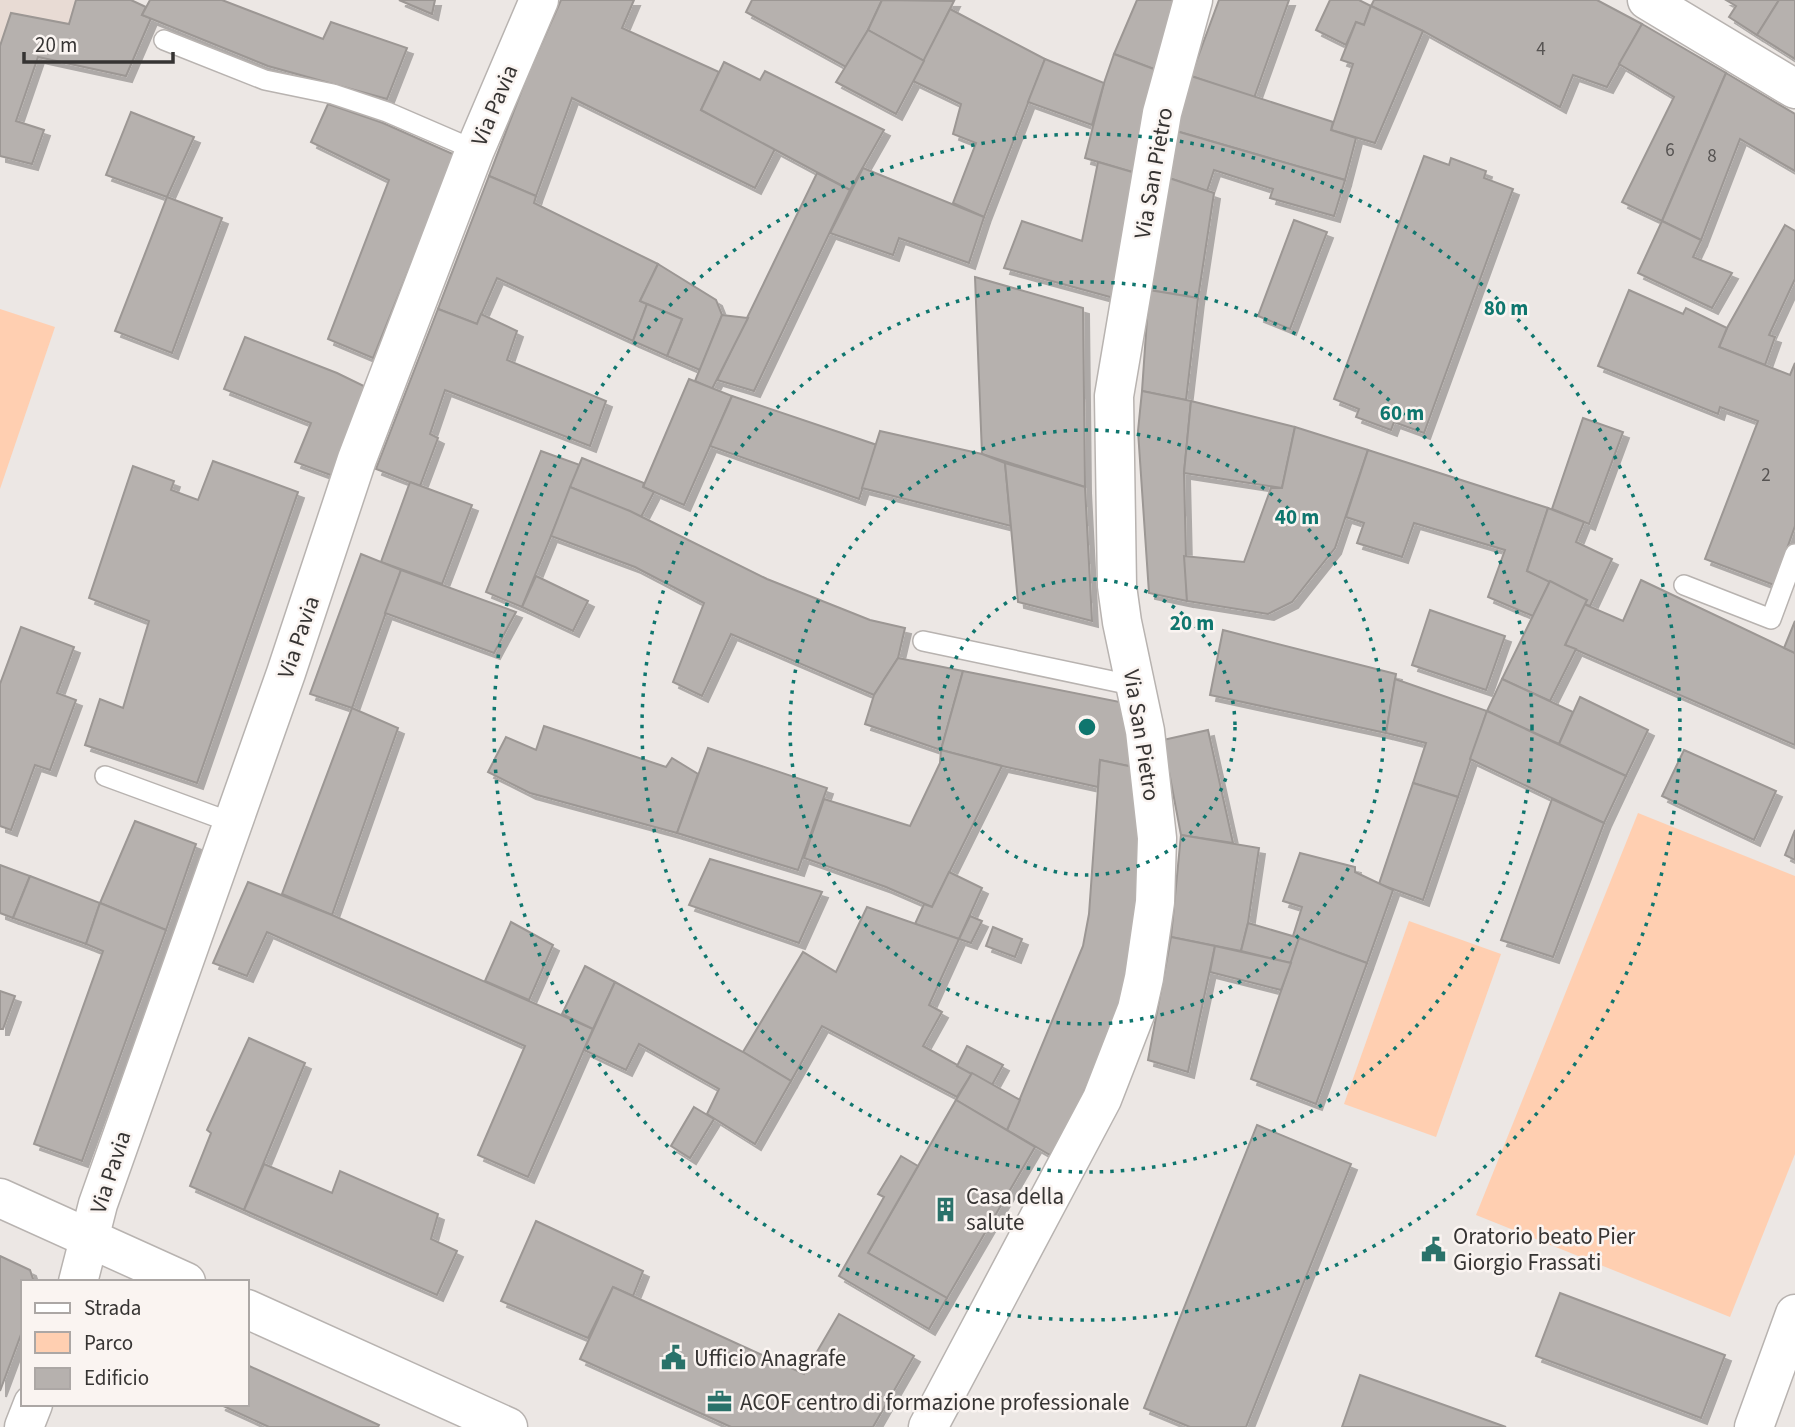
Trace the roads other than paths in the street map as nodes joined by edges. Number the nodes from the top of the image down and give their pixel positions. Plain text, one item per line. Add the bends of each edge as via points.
1 (539, 0) edge
2 (1193, 0) edge
3 (1647, 0) edge
4 (164, 40) dead end
5 (1795, 89) edge
6 (475, 150) junction
7 (1795, 554) edge
8 (1684, 584) dead end
9 (923, 641) dead end
10 (1136, 686) junction
11 (105, 776) dead end
12 (233, 823) junction
13 (0, 1198) edge
14 (89, 1238) junction
15 (78, 1280) edge
16 (182, 1280) edge
17 (248, 1309) edge
18 (1795, 1314) edge
19 (32, 1406) edge
20 (24, 1427) edge
21 (508, 1427) edge
22 (928, 1427) edge
23 (1754, 1427) edge

1 - 6 street, Via Pavia
2 - 10 street, Via San Pietro via 1158,137 1114,396 1117,586
3 - 5 street
4 - 6 lane via 265,80 333,94 387,112
6 - 12 street, Via Pavia via 358,459
7 - 8 lane via 1771,620
9 - 10 lane
10 - 22 street, Via San Pietro via 1155,812 1157,857 1150,939 1137,1009 1087,1130
11 - 12 lane
12 - 14 street, Via Pavia
13 - 14 street
14 - 15 street, Via Pavia
14 - 16 street
17 - 21 street
18 - 23 street
19 - 20 street

